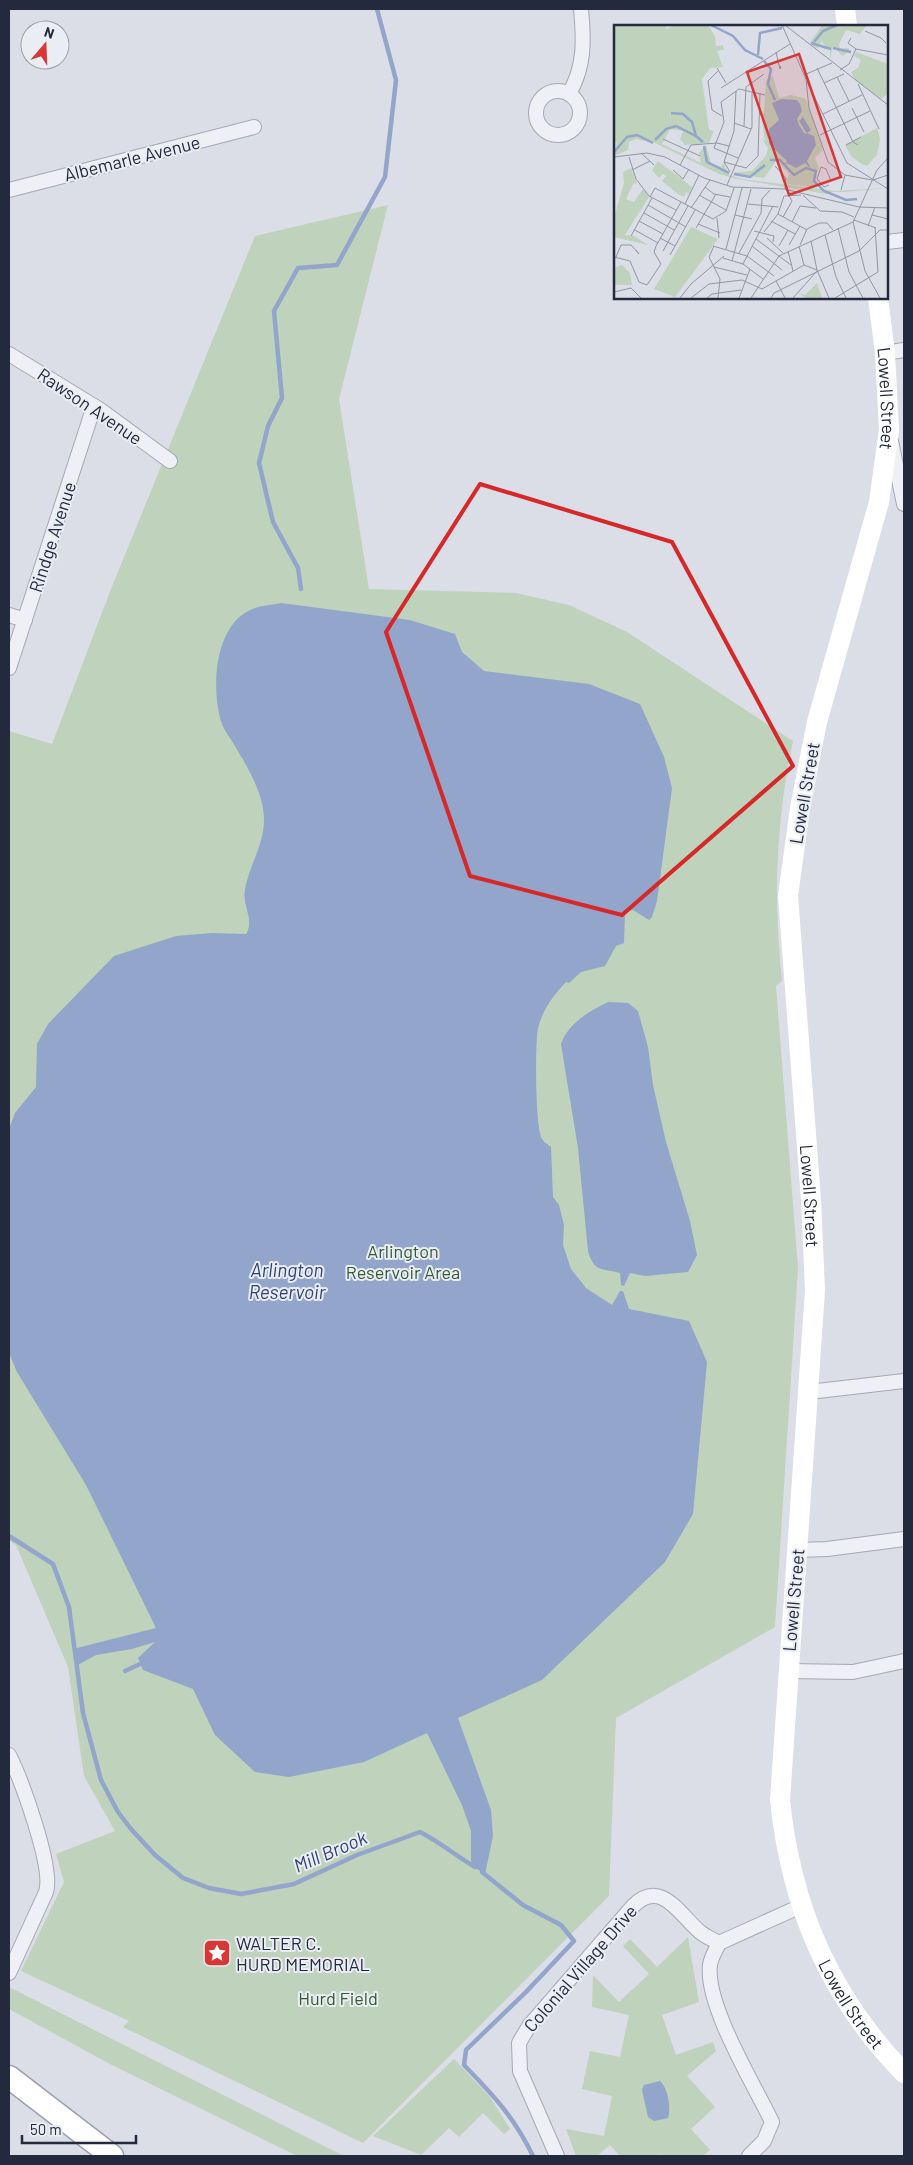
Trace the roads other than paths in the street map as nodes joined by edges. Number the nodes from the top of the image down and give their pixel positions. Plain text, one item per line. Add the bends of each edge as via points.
1 (581, 9) edge
2 (845, 9) edge
3 (847, 25) edge
4 (569, 94) dead end
5 (254, 127) dead end
6 (9, 190) edge
7 (904, 240) edge
8 (888, 242) edge
9 (878, 299) edge
10 (895, 351) edge
11 (9, 354) edge
12 (94, 406) junction
13 (889, 430) junction
14 (170, 461) dead end
15 (904, 504) edge
16 (9, 615) edge
17 (25, 620) junction
18 (9, 668) edge
19 (904, 1381) edge
20 (809, 1392) junction
21 (904, 1539) edge
22 (797, 1550) junction
23 (904, 1661) edge
24 (787, 1671) junction
25 (9, 1755) edge
26 (801, 1906) junction
27 (719, 1943) junction
28 (9, 1972) edge
29 (904, 2073) edge
30 (9, 2076) edge
31 (112, 2156) edge
32 (556, 2156) edge
33 (749, 2156) edge

1 - 4 street via 583,58
2 - 3 main road
5 - 6 street, Albemarle Avenue
7 - 8 street
9 - 10 main road, Lowell Street
10 - 13 main road, Lowell Street
11 - 12 street, Rawson Avenue
12 - 14 street, Rawson Avenue
12 - 17 street, Rindge Avenue
13 - 15 street
13 - 20 main road, Lowell Street via 878,502 817,722 800,808 788,896 813,1236 815,1290
16 - 17 street
17 - 18 street, Rindge Avenue
19 - 20 street
20 - 22 main road, Lowell Street
21 - 22 street
22 - 24 main road, Lowell Street
23 - 24 street via 853,1672
24 - 26 main road, Lowell Street via 780,1800 788,1859
25 - 28 street via 26,1797 48,1880 43,1899
26 - 27 street
26 - 29 main road, Lowell Street via 838,1986 869,2033
27 - 32 street, Colonial Village Drive via 699,1932 668,1900 657,1896 641,1899 522,2035 518,2053 520,2071
27 - 33 street via 710,1962 709,1974 716,2004 772,2122 764,2141
30 - 31 main road

